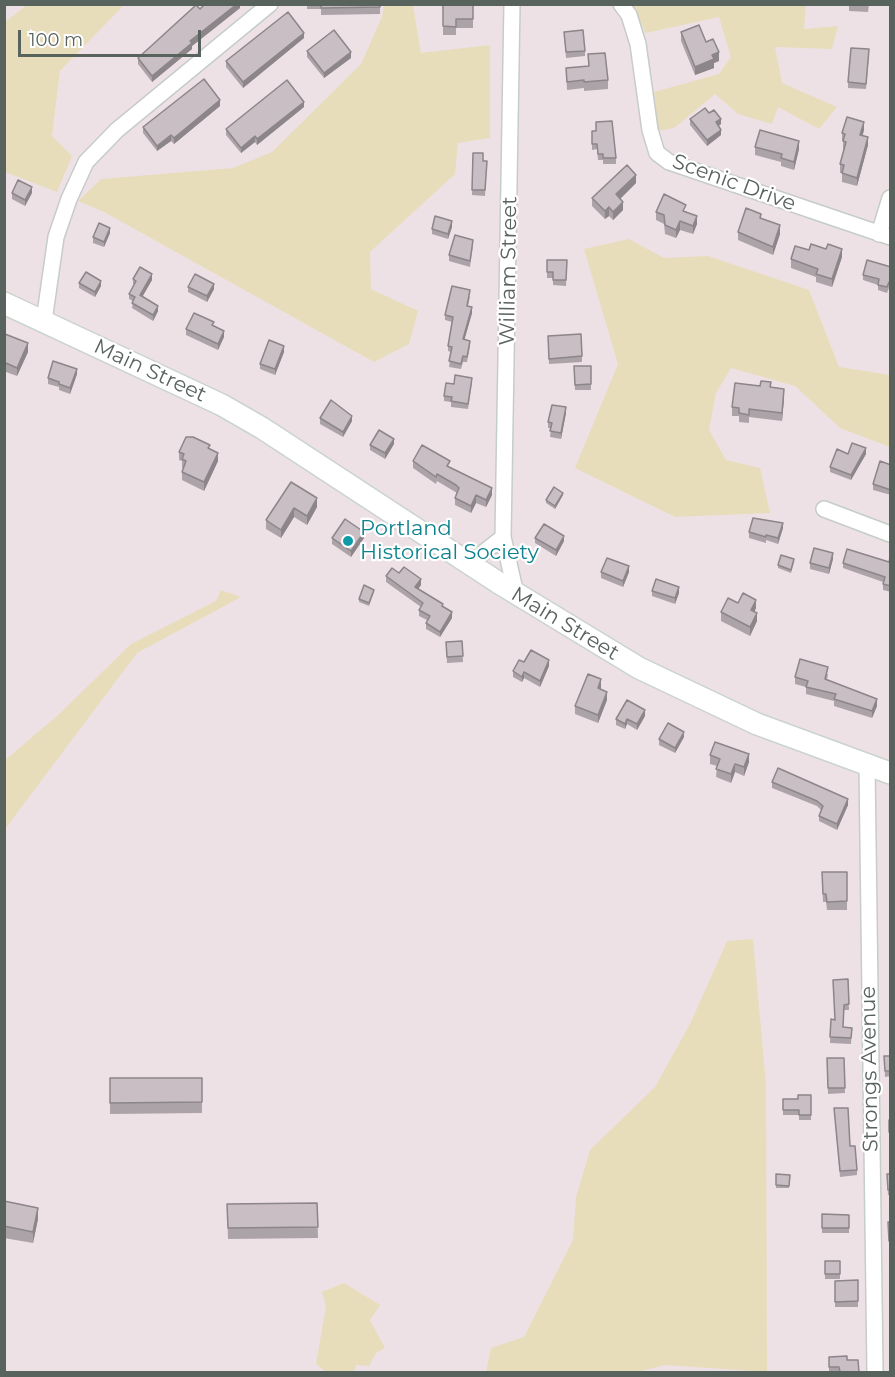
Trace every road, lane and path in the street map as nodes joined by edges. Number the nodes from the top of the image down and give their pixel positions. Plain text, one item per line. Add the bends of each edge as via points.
1 (270, 4) edge
2 (512, 4) edge
3 (621, 4) edge
4 (891, 198) edge
5 (885, 235) edge
6 (4, 303) edge
7 (44, 321) junction
8 (824, 509) dead end
9 (891, 534) edge
10 (503, 537) junction
11 (470, 564) junction
12 (516, 594) junction
13 (867, 765) junction
14 (891, 773) edge
15 (875, 1372) edge

1 - 7 street via 117,130 86,162 56,237
2 - 10 street, William Street
3 - 5 street, Scenic Drive via 629,15 638,44 657,153 669,162
4 - 5 street
6 - 7 main road, Main Street
7 - 11 main road, Main Street via 252,422
8 - 9 street
10 - 11 street
10 - 12 street, William Street
11 - 12 main road, Main Street
12 - 13 main road, Main Street via 690,695
13 - 14 main road, Main Street
13 - 15 street, Strongs Avenue

